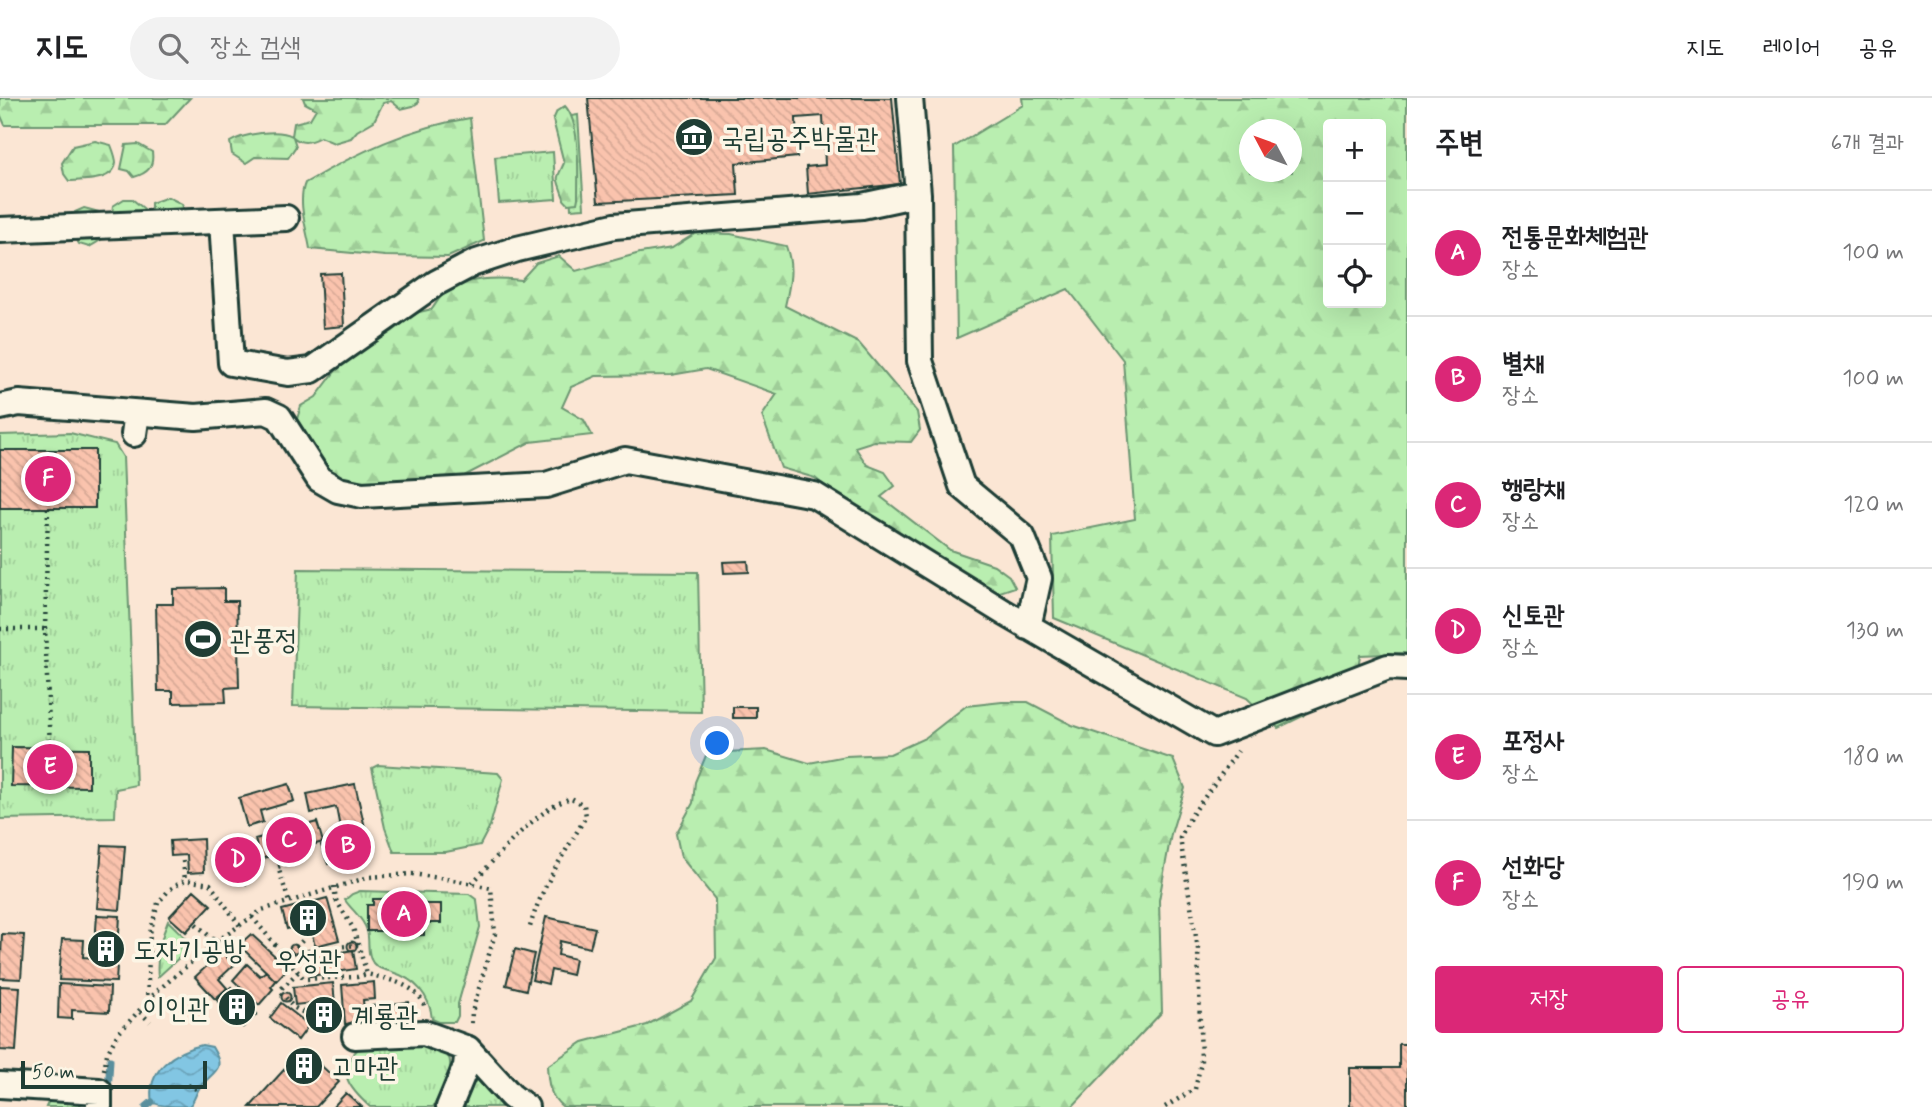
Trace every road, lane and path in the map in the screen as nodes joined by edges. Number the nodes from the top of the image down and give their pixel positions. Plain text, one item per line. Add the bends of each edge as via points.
1 (910, 98) edge
2 (918, 194) junction
3 (286, 218) dead end
4 (222, 221) junction
5 (0, 230) edge
6 (0, 407) edge
7 (48, 508) dead end
8 (1028, 627) junction
9 (0, 629) edge
10 (45, 629) junction
11 (1407, 668) edge
12 (1241, 747) dead end
13 (50, 748) dead end
14 (287, 814) dead end
15 (183, 861) dead end
16 (185, 880) junction
17 (471, 884) junction
18 (334, 886) junction
19 (289, 902) junction
20 (252, 918) junction
21 (196, 924) dead end
22 (240, 926) junction
23 (530, 927) dead end
24 (304, 939) dead end
25 (218, 940) junction
26 (358, 945) junction
27 (336, 947) dead end
28 (286, 957) junction
29 (242, 962) dead end
30 (298, 972) junction
31 (368, 974) junction
32 (147, 1003) junction
33 (140, 1012) junction
34 (304, 1013) dead end
35 (150, 1022) dead end
36 (424, 1033) junction
37 (355, 1037) dead end
38 (468, 1049) junction
39 (0, 1085) edge
40 (188, 1085) dead end
41 (198, 1090) dead end
42 (99, 1099) edge
43 (449, 1107) edge
44 (526, 1107) edge
45 (1165, 1107) edge

1 - 2 lane
2 - 4 lane via 862,206 614,226 517,249 474,263 436,283 312,370 288,373 231,363
2 - 8 lane via 920,361 962,486 1022,536 1039,578
3 - 4 lane
4 - 5 lane
6 - 8 lane via 19,403 135,424 266,411 279,417 319,479 338,490 362,495 546,485 625,460 814,495
7 - 10 path
8 - 11 lane via 1214,734 1388,667
9 - 10 path
10 - 13 path
12 - 45 path via 1180,838 1198,949 1201,1063 1195,1089
14 - 19 path via 302,858 278,867
15 - 16 path
16 - 22 path via 210,884
16 - 32 path via 158,903 150,933
17 - 18 path via 412,874 369,877
17 - 23 path via 559,802 571,797 584,805 586,816 556,864
17 - 38 path via 491,888 495,934 472,1012
18 - 19 path
18 - 26 path
19 - 20 path
20 - 22 path
20 - 28 path
21 - 25 path
22 - 25 path
24 - 28 path
25 - 29 path
25 - 32 path
26 - 27 path
26 - 31 path
28 - 30 path
30 - 31 path via 304,979
30 - 34 path via 280,990
31 - 36 path via 412,990 424,1004
32 - 33 path
33 - 35 path
33 - 42 path via 117,1035 107,1054
36 - 37 lane
36 - 38 lane
38 - 43 lane
38 - 44 lane
39 - 42 lane
40 - 41 path

